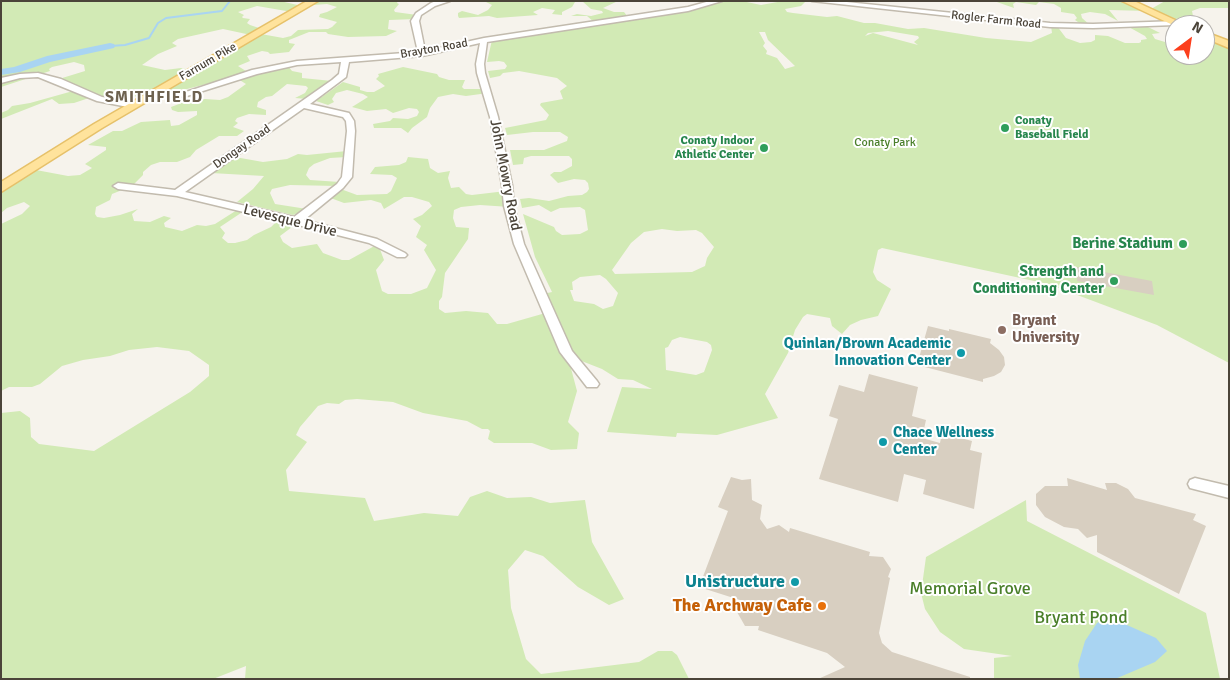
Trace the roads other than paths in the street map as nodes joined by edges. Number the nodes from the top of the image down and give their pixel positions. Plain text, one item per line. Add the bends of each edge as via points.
1 (314, 1) edge
2 (719, 1) edge
3 (815, 1) edge
4 (1126, 1) edge
5 (446, 2) edge
6 (1165, 18) edge
7 (1165, 24) edge
8 (1215, 39) edge
9 (484, 40) junction
10 (1229, 45) edge
11 (422, 54) junction
12 (345, 59) junction
13 (1, 81) edge
14 (150, 96) junction
15 (133, 105) junction
16 (304, 105) junction
17 (118, 186) dead end
18 (1, 188) edge
19 (177, 192) junction
20 (296, 221) junction
21 (401, 255) dead end
22 (592, 384) dead end
23 (1195, 484) dead end
24 (1229, 492) edge

1 - 14 main road, Farnum Pike
2 - 9 street, Brayton Road via 688,9
3 - 7 street, Rogler Farm Road via 1050,25
4 - 6 main road
5 - 11 street via 433,4 418,14 415,21
8 - 10 main road
9 - 11 street, Brayton Road
9 - 22 street, John Mowry Road via 481,73 494,117 519,244 566,352
11 - 12 street, Brayton Road
12 - 14 street, Brayton Road via 276,67 187,94
12 - 16 street, Dongay Road via 343,75
13 - 15 street via 38,75 100,99
14 - 15 main road, Farnum Pike
15 - 18 main road, Farnum Pike
16 - 19 street, Dongay Road
16 - 20 street via 346,115 351,131 346,177 340,186
17 - 19 street
19 - 20 street, Levesque Drive
20 - 21 street, Levesque Drive via 374,241
23 - 24 street

